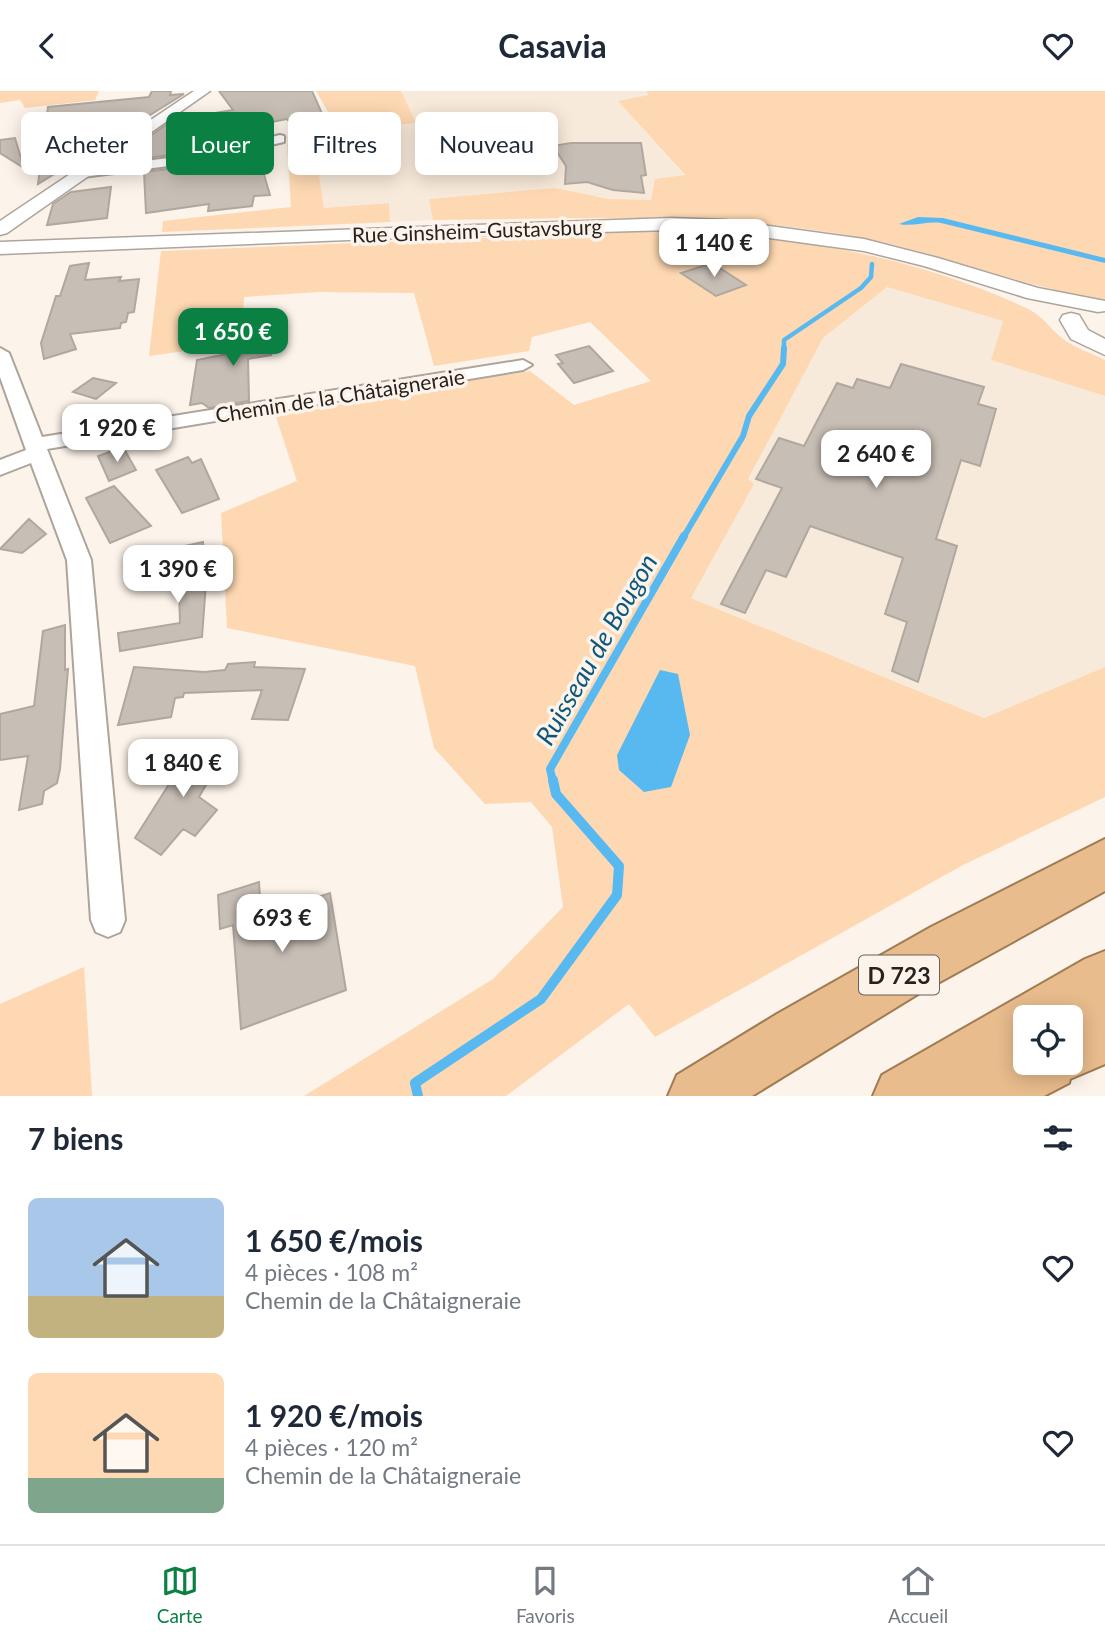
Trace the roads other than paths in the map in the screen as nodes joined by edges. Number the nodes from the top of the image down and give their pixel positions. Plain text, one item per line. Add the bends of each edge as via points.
1 (203, 91) edge
2 (152, 126) edge
3 (280, 139) dead end
4 (152, 164) edge
5 (80, 175) edge
6 (0, 229) edge
7 (0, 248) edge
8 (989, 281) junction
9 (1102, 306) edge
10 (1071, 320) junction
11 (1105, 348) edge
12 (0, 353) edge
13 (523, 365) dead end
14 (35, 449) junction
15 (0, 468) edge
16 (1105, 864) edge
17 (108, 920) dead end
18 (1105, 979) edge
19 (1061, 1005) edge
20 (1013, 1033) edge
21 (1105, 1033) edge
22 (1083, 1044) edge
23 (1023, 1075) edge
24 (912, 1091) edge
25 (698, 1096) edge

1 - 2 street
3 - 4 street
5 - 6 street
7 - 8 street, Rue Ginsheim-Gustavsburg via 704,225 840,241
8 - 9 street, Rue Ginsheim-Gustavsburg via 1058,300
8 - 10 street, Rue Ginsheim-Gustavsburg
9 - 10 street via 1080,309
10 - 11 street, Rue Ginsheim-Gustavsburg via 1079,334
12 - 14 street
13 - 14 street, Chemin de la Châtaigneraie
14 - 15 street, Chemin de la Châtaigneraie
14 - 17 street via 79,560
16 - 25 highway, D 723 via 1026,903 859,998
18 - 19 highway
20 - 24 highway
21 - 22 highway
23 - 24 highway via 984,1095

